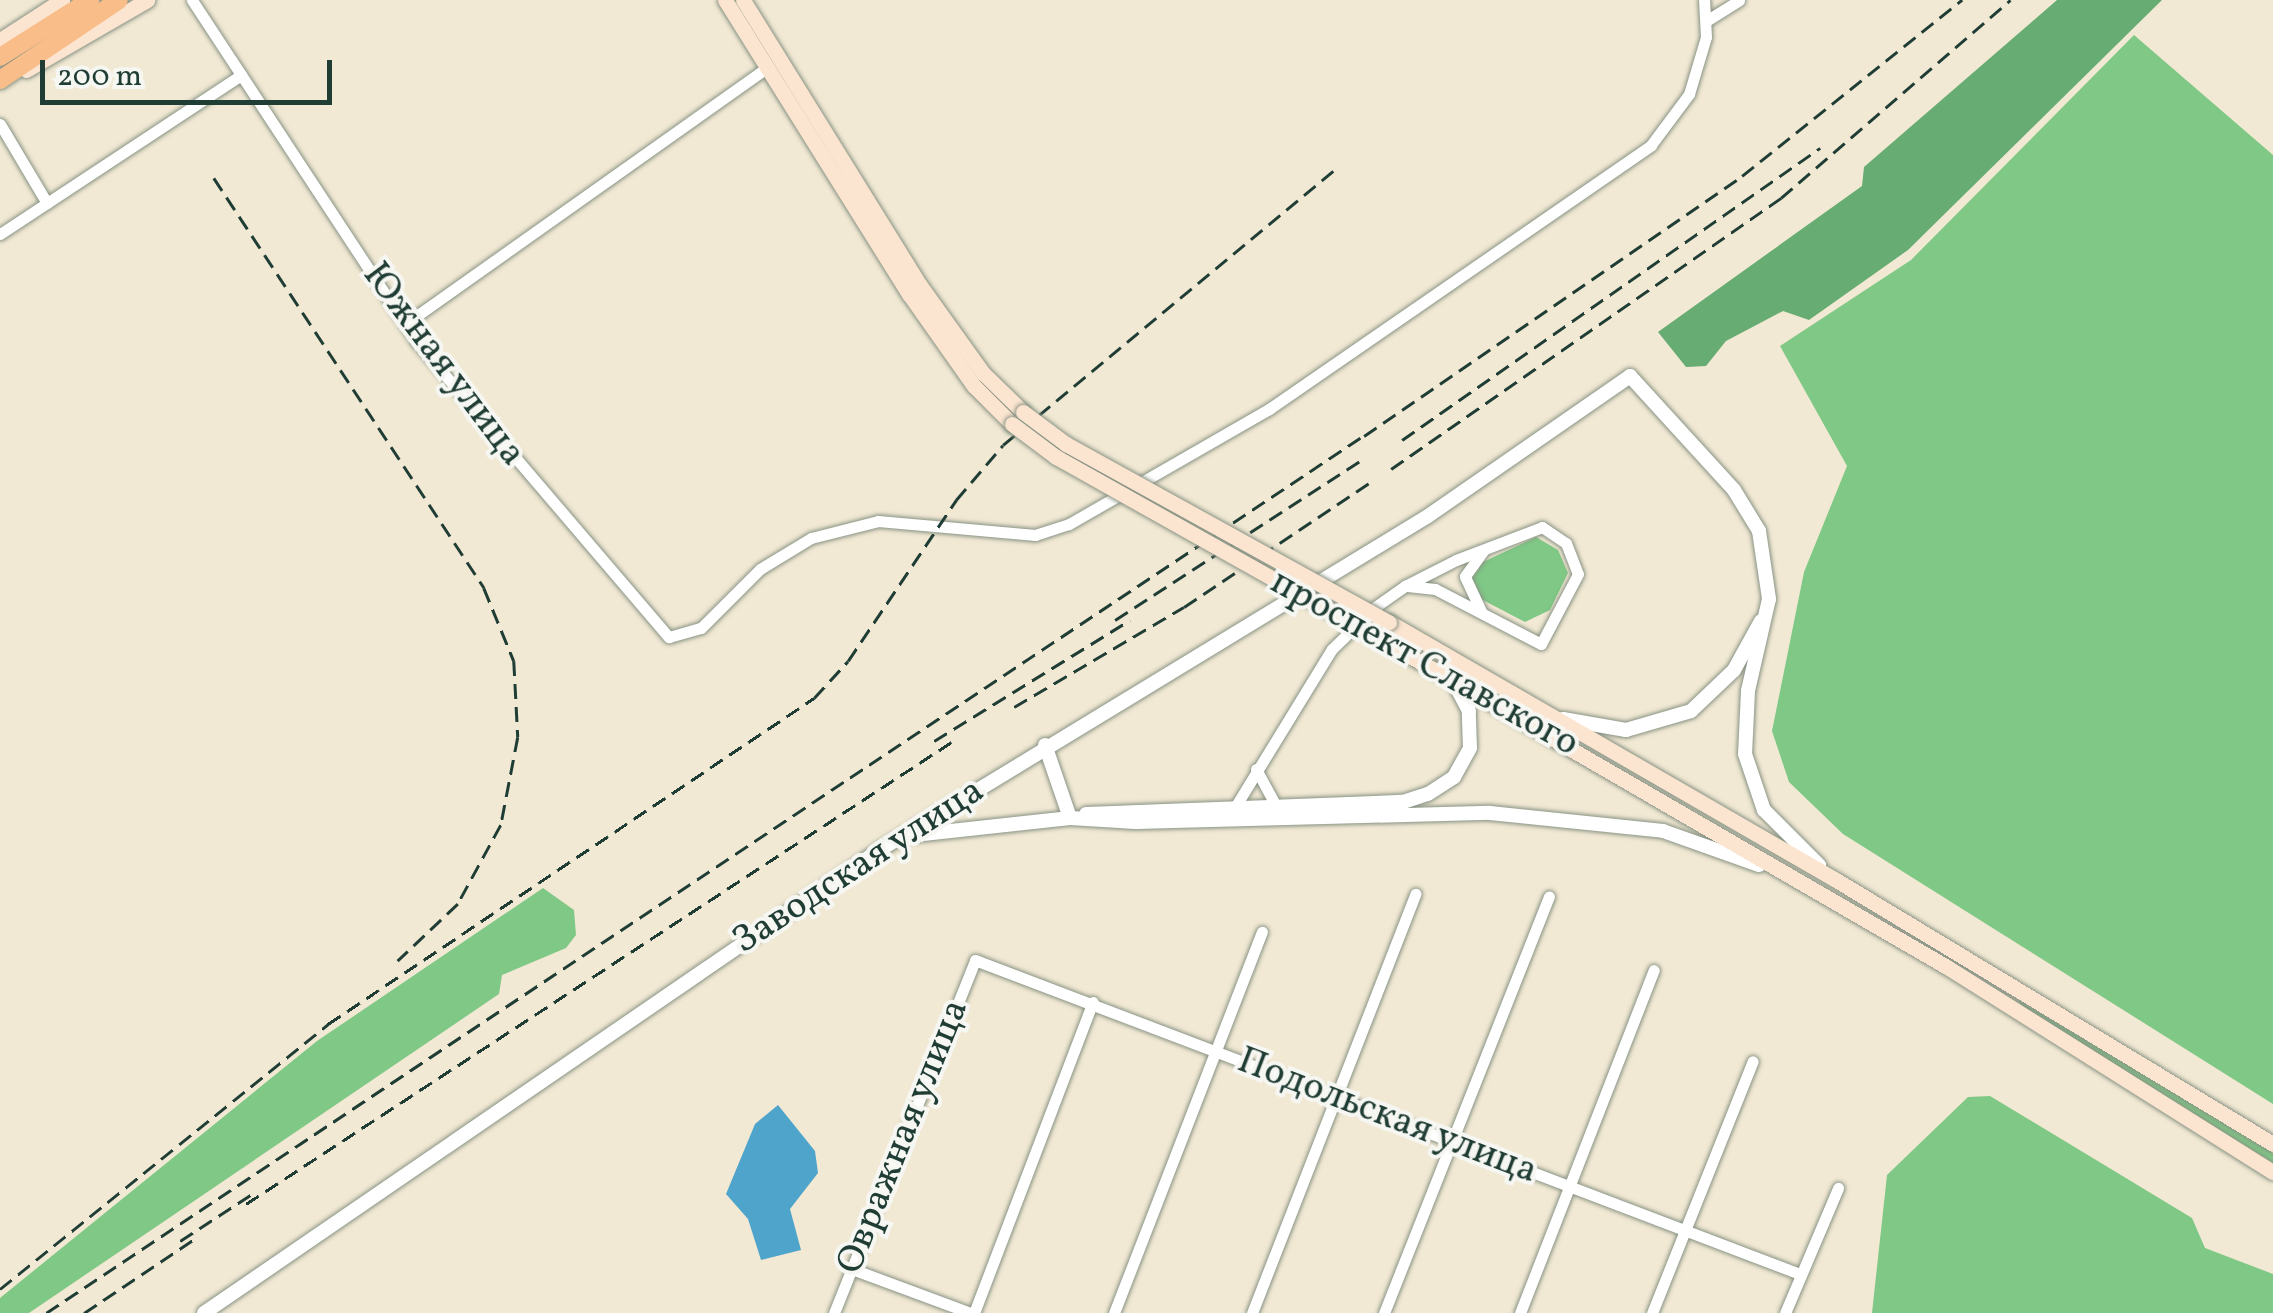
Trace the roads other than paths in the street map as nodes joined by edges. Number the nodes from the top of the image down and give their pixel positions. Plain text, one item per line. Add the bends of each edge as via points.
1 (62, 0) edge
2 (90, 0) edge
3 (119, 0) edge
4 (147, 0) edge
5 (192, 0) edge
6 (725, 0) edge
7 (743, 0) edge
8 (1704, 0) edge
9 (1739, 0) edge
10 (1706, 21) junction
11 (0, 40) edge
12 (0, 57) edge
13 (767, 68) junction
14 (241, 74) junction
15 (0, 81) edge
16 (0, 124) edge
17 (47, 204) junction
18 (0, 234) edge
19 (405, 324) junction
20 (1018, 418) junction
21 (1487, 547) junction
22 (1405, 586) junction
23 (1767, 612) junction
24 (1484, 615) junction
25 (1446, 674) junction
26 (1550, 716) junction
27 (1045, 745) junction
28 (1256, 770) junction
29 (1276, 806) junction
30 (1232, 813) junction
31 (1070, 818) junction
32 (881, 849) junction
33 (1836, 880) junction
34 (1414, 894) dead end
35 (1825, 895) junction
36 (1549, 897) dead end
37 (1262, 932) dead end
38 (975, 960) joint
39 (1654, 970) dead end
40 (1093, 1002) junction
41 (1219, 1052) junction
42 (1752, 1061) dead end
43 (1334, 1097) junction
44 (1450, 1142) junction
45 (2273, 1144) edge
46 (2273, 1172) edge
47 (1570, 1186) junction
48 (1838, 1188) dead end
49 (1684, 1228) junction
50 (852, 1269) junction
51 (1800, 1274) junction
52 (204, 1313) edge
53 (834, 1313) edge
54 (972, 1313) edge
55 (1114, 1313) edge
56 (1252, 1313) edge
57 (1384, 1313) edge
58 (1520, 1313) edge
59 (1652, 1313) edge
60 (1785, 1313) edge

1 - 11 main road
2 - 12 main road
3 - 15 main road
4 - 15 main road
5 - 14 street, Южная улица
6 - 13 main road, проспект Славского
7 - 20 main road, проспект Славского via 919,284
8 - 10 street
9 - 10 street
10 - 19 street, Южная улица via 1701,61 1678,117 1651,145 1269,409 1069,524 1005,537 922,522 846,526 784,553 701,628 669,637
13 - 19 street
13 - 20 main road, проспект Славского via 974,386
14 - 17 street
14 - 19 street, Южная улица
16 - 17 street
17 - 18 street
20 - 25 main road, проспект Славского, bridge via 1056,457
20 - 26 main road, проспект Славского, bridge
21 - 22 street
21 - 24 street via 1466,576
21 - 24 street via 1542,526 1566,543 1578,574 1541,644
22 - 24 street via 1434,590
22 - 28 street via 1332,648
23 - 26 street via 1734,670 1691,711 1626,730
23 - 27 street, Заводская улица via 1767,558 1754,520 1630,376 1372,551
23 - 33 street via 1748,692 1750,781 1782,834
25 - 29 street via 1462,694 1472,738 1467,758 1446,785 1404,802
25 - 35 main road, проспект Славского
26 - 33 main road, проспект Славского
27 - 31 street
27 - 32 street, Заводская улица
28 - 29 street
28 - 30 street
29 - 30 street
30 - 31 street
30 - 35 street via 1490,812 1588,820 1726,850
31 - 32 street via 936,829
32 - 52 street, Заводская улица
33 - 45 main road, проспект Славского
34 - 43 street
35 - 46 main road, проспект Славского
36 - 44 street
37 - 41 street
38 - 40 street, Подольская улица
38 - 50 street, Овражная улица
39 - 47 street
40 - 41 street, Подольская улица
40 - 54 street
41 - 43 street, Подольская улица
41 - 55 street
42 - 49 street
43 - 44 street, Подольская улица
43 - 56 street
44 - 47 street, Подольская улица
44 - 57 street
47 - 49 street, Подольская улица
47 - 58 street
48 - 51 street
49 - 51 street, Подольская улица
49 - 59 street
50 - 53 street, Овражная улица
50 - 54 street
51 - 60 street

